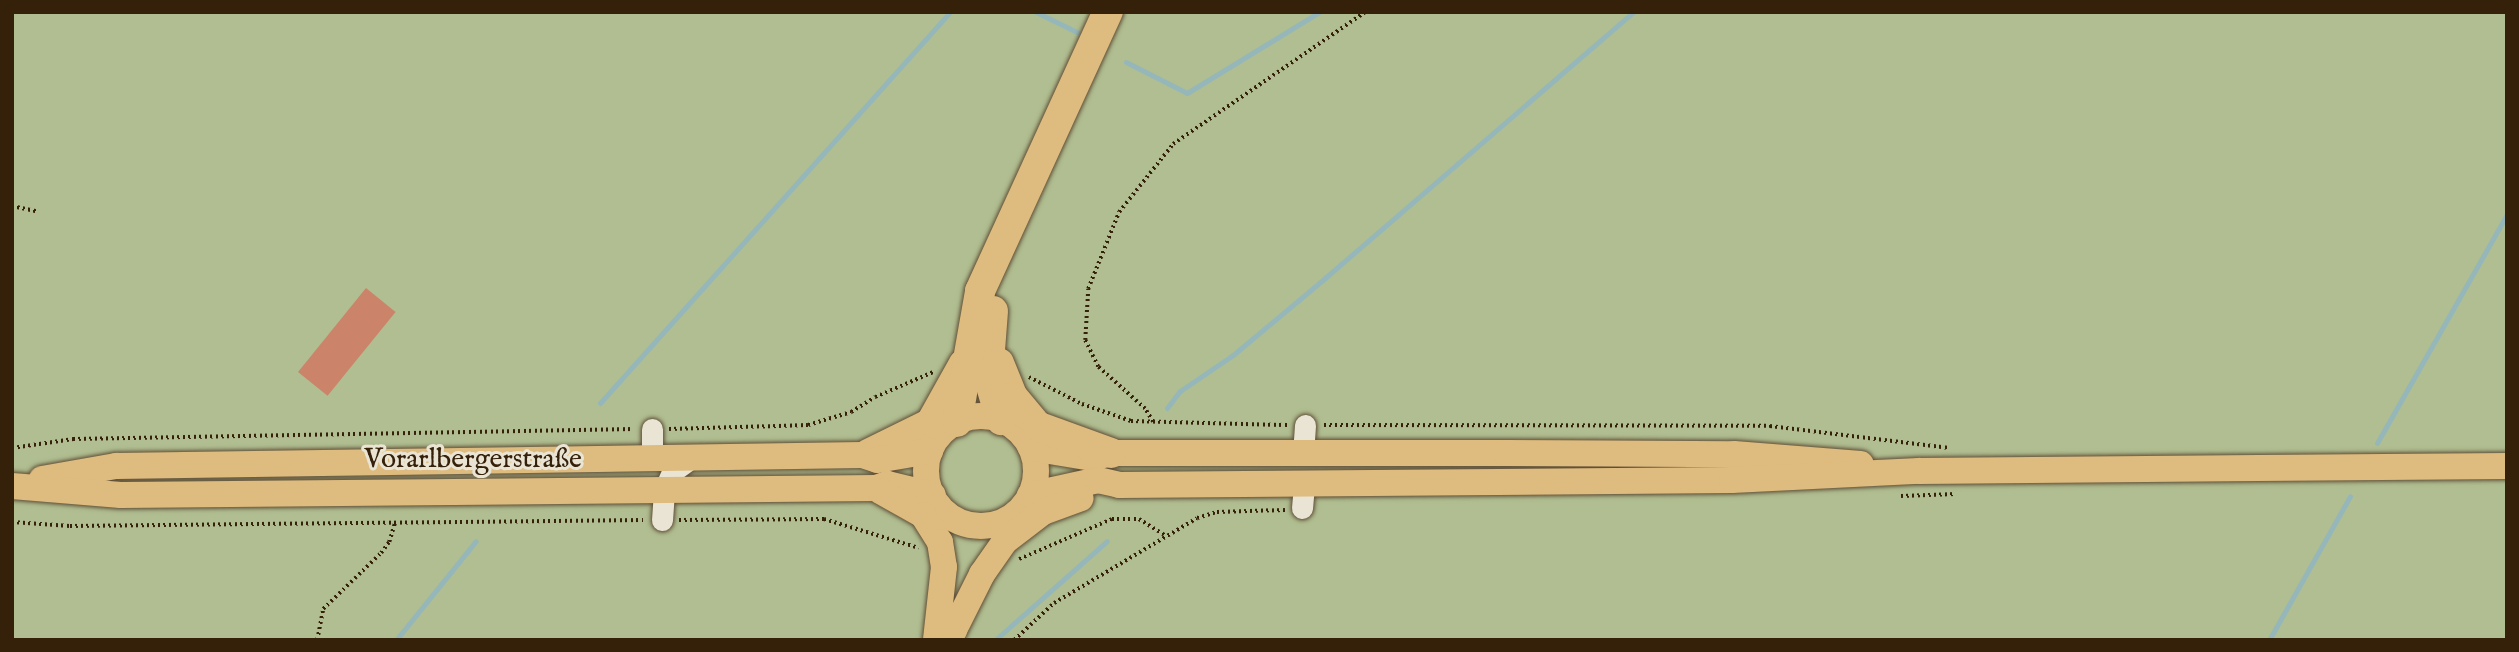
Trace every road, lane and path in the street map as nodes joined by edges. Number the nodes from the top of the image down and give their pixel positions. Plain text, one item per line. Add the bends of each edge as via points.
1 (1108, 12) edge
2 (1126, 12) edge
3 (1364, 12) edge
4 (12, 206) edge
5 (36, 211) dead end
6 (991, 321) junction
7 (966, 356) junction
8 (937, 370) dead end
9 (1018, 372) dead end
10 (1001, 420) junction
11 (957, 422) junction
12 (1153, 422) junction
13 (1305, 425) junction
14 (652, 429) junction
15 (12, 448) edge
16 (1031, 448) junction
17 (1961, 450) dead end
18 (930, 451) junction
19 (1111, 453) junction
20 (1303, 454) junction
21 (862, 455) junction
22 (652, 458) junction
23 (691, 458) junction
24 (2507, 466) edge
25 (1919, 471) junction
26 (1222, 484) junction
27 (12, 485) edge
28 (1119, 485) junction
29 (876, 488) junction
30 (664, 490) junction
31 (933, 495) junction
32 (1030, 495) junction
33 (949, 516) junction
34 (662, 520) junction
35 (12, 522) edge
36 (395, 522) junction
37 (994, 525) junction
38 (931, 554) dead end
39 (1010, 562) dead end
40 (958, 586) junction
41 (317, 640) edge
42 (939, 640) edge
43 (1014, 640) edge

1 - 7 highway via 980,292
2 - 6 highway via 1016,251
3 - 12 path via 1173,144 1119,212 1088,289 1085,340 1098,367 1145,409
4 - 5 path
6 - 10 highway via 989,376
6 - 19 highway via 1000,365 1024,414 1054,435
7 - 11 highway
7 - 21 main road via 929,422
8 - 14 path via 851,412 808,425
9 - 12 path via 1111,415
10 - 11 main road via 978,417
10 - 16 main road
11 - 18 main road
12 - 13 path
13 - 17 path via 1770,426
13 - 20 lane
14 - 15 path via 72,439
14 - 22 lane
16 - 19 main road via 1093,458
16 - 32 main road via 1036,461
18 - 21 main road, Vorarlbergerstraße via 887,460
18 - 31 main road via 926,471
19 - 20 main road
20 - 25 main road via 1734,454
20 - 26 main road via 1292,467 1244,468
21 - 23 main road, Vorarlbergerstraße
22 - 23 main road, Vorarlbergerstraße
22 - 27 main road, Vorarlbergerstraße via 116,466
23 - 30 lane via 672,472
24 - 25 main road
25 - 26 main road via 1303,496
26 - 28 main road
27 - 30 main road, Vorarlbergerstraße via 121,495
28 - 32 main road via 1081,482
28 - 42 main road via 1043,512 1004,542 954,630
29 - 30 main road, Vorarlbergerstraße
29 - 31 main road, Vorarlbergerstraße via 900,484
29 - 42 main road via 923,515 940,542 944,567
30 - 34 lane
31 - 33 main road
32 - 37 main road via 1015,514
33 - 37 main road via 970,526
33 - 40 main road via 960,541
34 - 36 path
34 - 38 path via 824,519 893,537
35 - 36 path via 70,526
36 - 41 path via 389,542 323,610
37 - 40 main road
39 - 43 path via 1112,519 1139,519 1166,535 1054,603
40 - 42 main road

